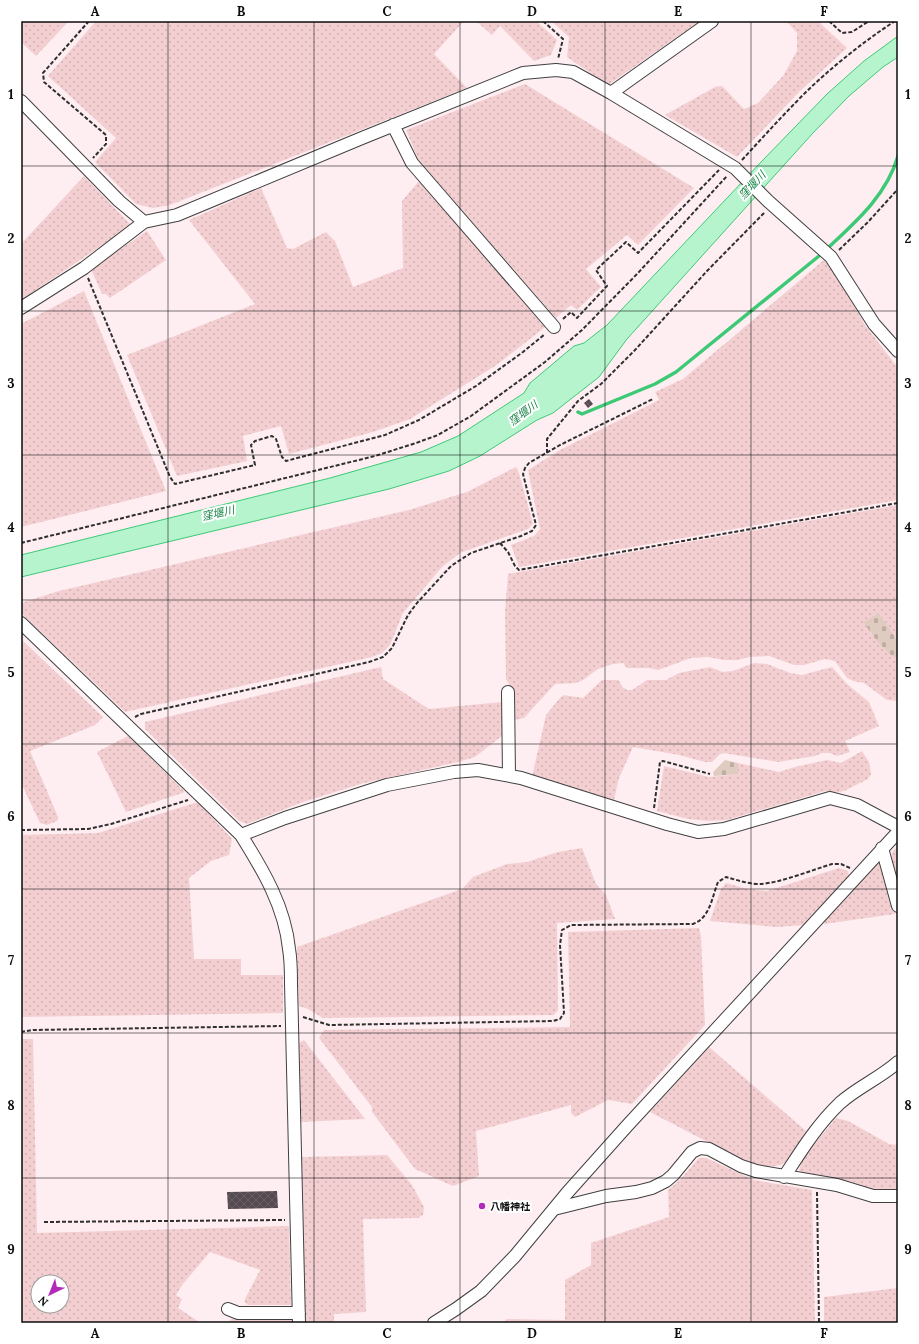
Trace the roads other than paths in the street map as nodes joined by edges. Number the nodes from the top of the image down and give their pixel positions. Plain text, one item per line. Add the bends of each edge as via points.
1 (712, 21) edge
2 (611, 93) junction
3 (21, 101) edge
4 (394, 125) junction
5 (144, 222) junction
6 (21, 308) edge
7 (554, 327) road end
8 (898, 351) edge
9 (21, 623) edge
10 (508, 692) dead end
11 (509, 775) junction
12 (898, 827) edge
13 (898, 832) edge
14 (241, 835) junction
15 (882, 848) junction
16 (898, 906) edge
17 (898, 1062) edge
18 (784, 1177) junction
19 (898, 1196) edge
20 (554, 1209) junction
21 (228, 1309) dead end
22 (299, 1318) edge
23 (434, 1323) edge

1 - 2 street
2 - 4 street via 573,72 556,70 523,73
2 - 8 street via 731,165 831,257 874,324
3 - 5 street via 119,201
4 - 5 street via 177,215
4 - 7 street via 412,163
5 - 6 street via 84,268
9 - 14 street
10 - 11 street
11 - 12 street via 698,832 724,829 830,798 857,805
11 - 14 street via 478,770 387,785
13 - 15 street
14 - 22 street via 259,862 274,892 289,948
15 - 16 street
15 - 20 street
17 - 18 street via 841,1103 811,1135
18 - 19 street via 837,1186 873,1196
18 - 20 street via 741,1166 709,1149 700,1148 692,1152 666,1181 652,1188
20 - 23 street via 515,1256 481,1291
21 - 22 street via 238,1313

